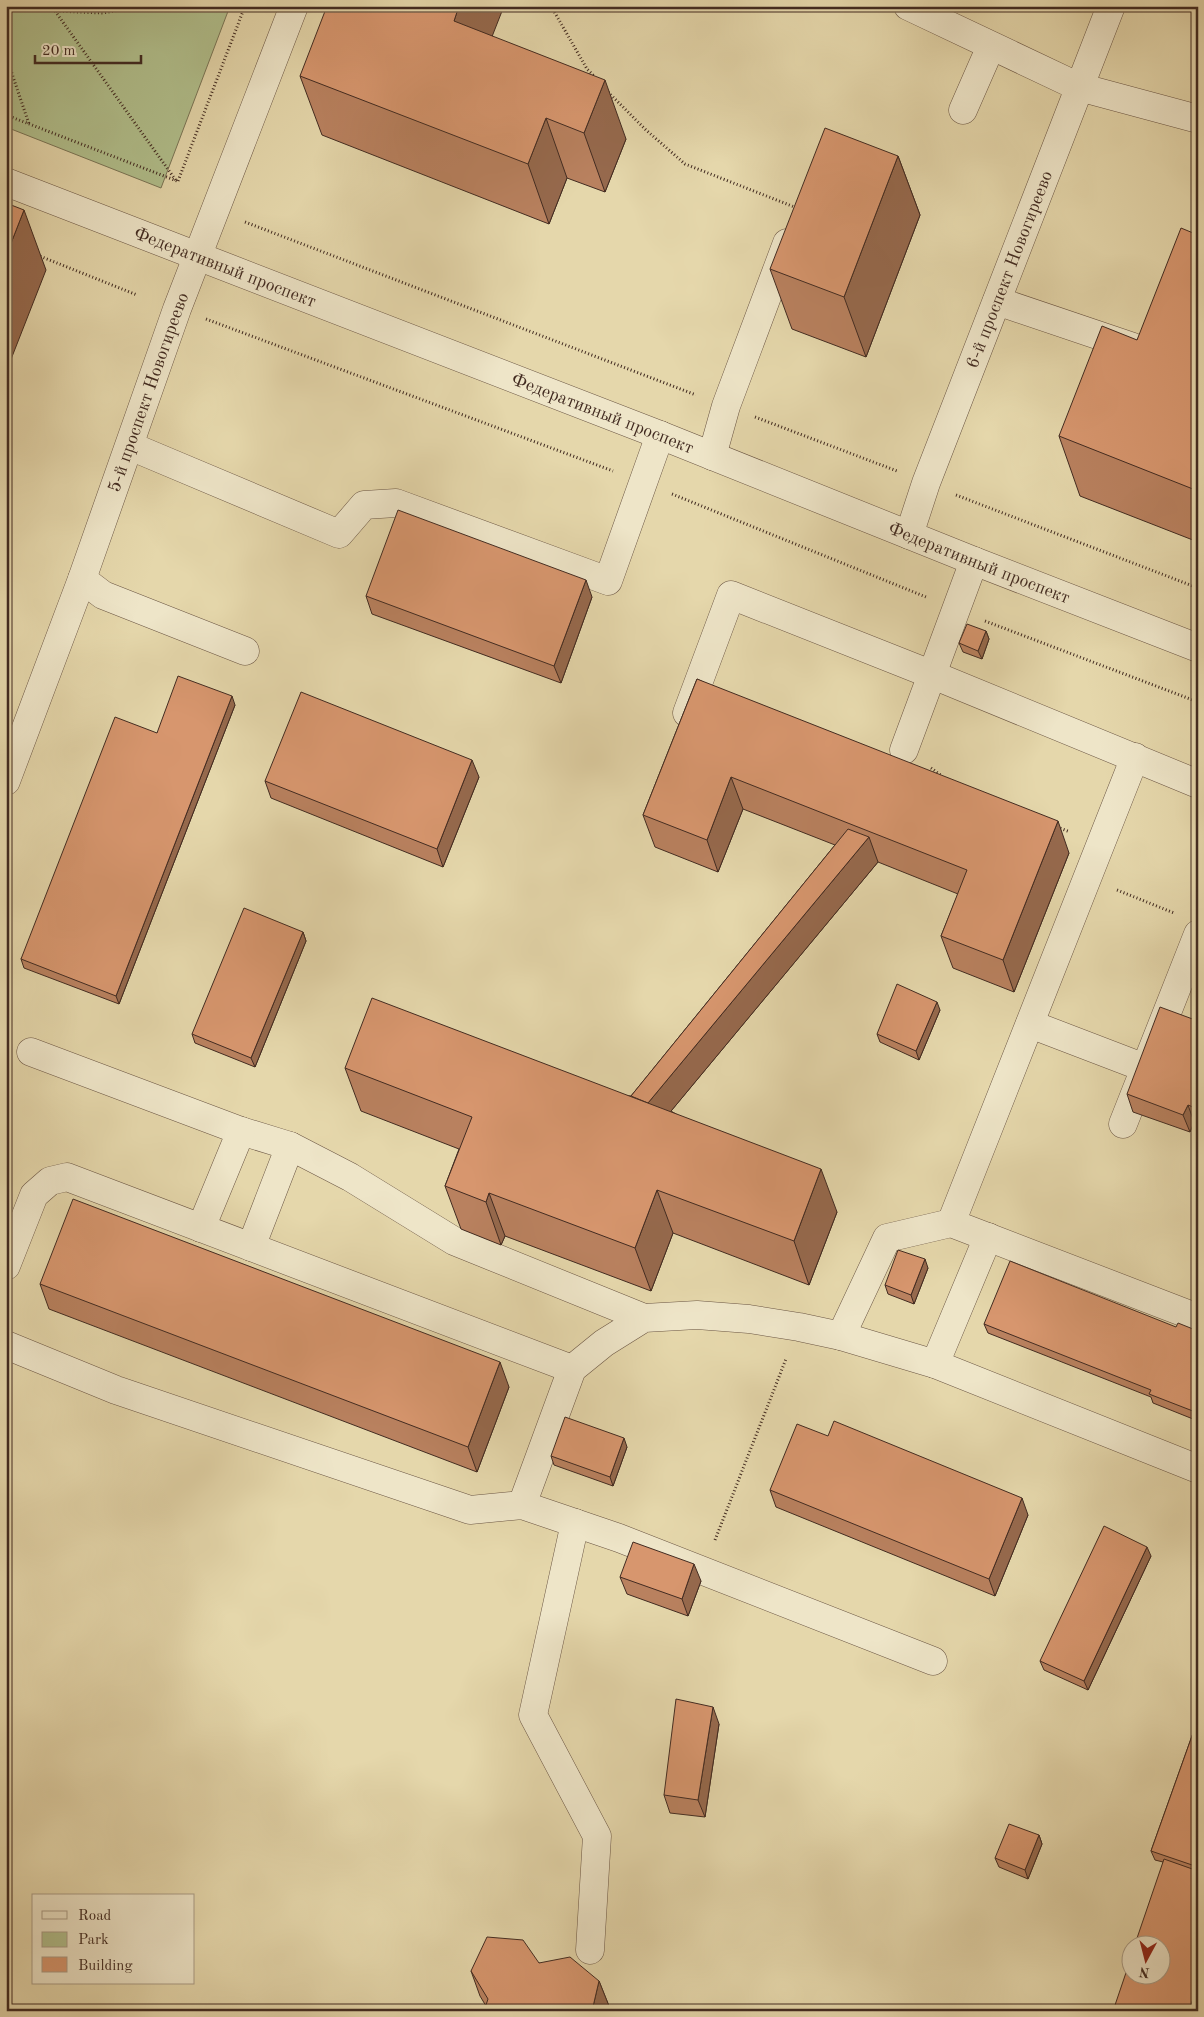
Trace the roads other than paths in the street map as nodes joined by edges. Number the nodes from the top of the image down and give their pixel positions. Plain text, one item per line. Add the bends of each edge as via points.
1 (294, 6) edge
2 (908, 6) edge
3 (1111, 6) edge
4 (991, 46) junction
5 (1079, 87) junction
6 (963, 110) dead end
7 (1198, 119) edge
8 (6, 182) edge
9 (800, 209) edge
10 (197, 257) junction
11 (997, 301) junction
12 (1152, 353) edge
13 (660, 435) junction
14 (130, 446) junction
15 (712, 456) junction
16 (910, 535) junction
17 (974, 561) junction
18 (82, 579) junction
19 (1198, 648) edge
20 (246, 651) dead end
21 (933, 675) junction
22 (687, 712) edge
23 (904, 750) road end
24 (1136, 757) junction
25 (6, 781) edge
26 (1198, 784) edge
27 (1189, 925) edge
28 (1030, 1024) junction
29 (31, 1052) dead end
30 (1145, 1068) junction
31 (1123, 1124) dead end
32 (241, 1131) junction
33 (290, 1146) junction
34 (951, 1223) junction
35 (201, 1228) junction
36 (988, 1237) junction
37 (251, 1247) junction
38 (6, 1266) edge
39 (644, 1318) junction
40 (1198, 1318) edge
41 (841, 1336) junction
42 (6, 1345) edge
43 (935, 1364) junction
44 (572, 1368) junction
45 (1198, 1469) edge
46 (522, 1505) junction
47 (574, 1523) junction
48 (933, 1661) dead end
49 (590, 1950) dead end

1 - 10 street, 5-й проспект Новогиреево
2 - 4 street
3 - 5 street, 6-й проспект Новогиреево
4 - 5 street
4 - 6 street
5 - 7 street
5 - 11 street, 6-й проспект Новогиреево
8 - 10 street, Федеративный проспект
9 - 15 street via 726,406
10 - 13 street, Федеративный проспект
10 - 14 street, 5-й проспект Новогиреево
11 - 12 street
11 - 16 street, 6-й проспект Новогиреево via 926,483
13 - 14 street via 608,581 396,503 364,505 340,534
13 - 15 street, Федеративный проспект
14 - 18 street, 5-й проспект Новогиреево
15 - 16 street, Федеративный проспект
16 - 17 street, Федеративный проспект
17 - 19 street, Федеративный проспект
17 - 21 street
18 - 20 street via 103,596
18 - 25 street, 5-й проспект Новогиреево
21 - 22 street via 731,595
21 - 23 street
21 - 24 street
24 - 26 street
24 - 28 street
27 - 30 street
28 - 30 street
28 - 34 street
29 - 32 street
30 - 31 street
32 - 33 street
32 - 35 street
33 - 37 street
33 - 39 street via 454,1241
34 - 36 street
34 - 41 street via 887,1238
35 - 37 street
35 - 38 street via 67,1177 50,1181 34,1195
36 - 40 street
36 - 43 street
37 - 44 street
39 - 41 street via 697,1315 749,1319
39 - 44 street
41 - 43 street
42 - 46 street via 116,1390 470,1510
43 - 45 street
44 - 46 street
46 - 47 street
47 - 48 street
47 - 49 street via 533,1715 597,1836

